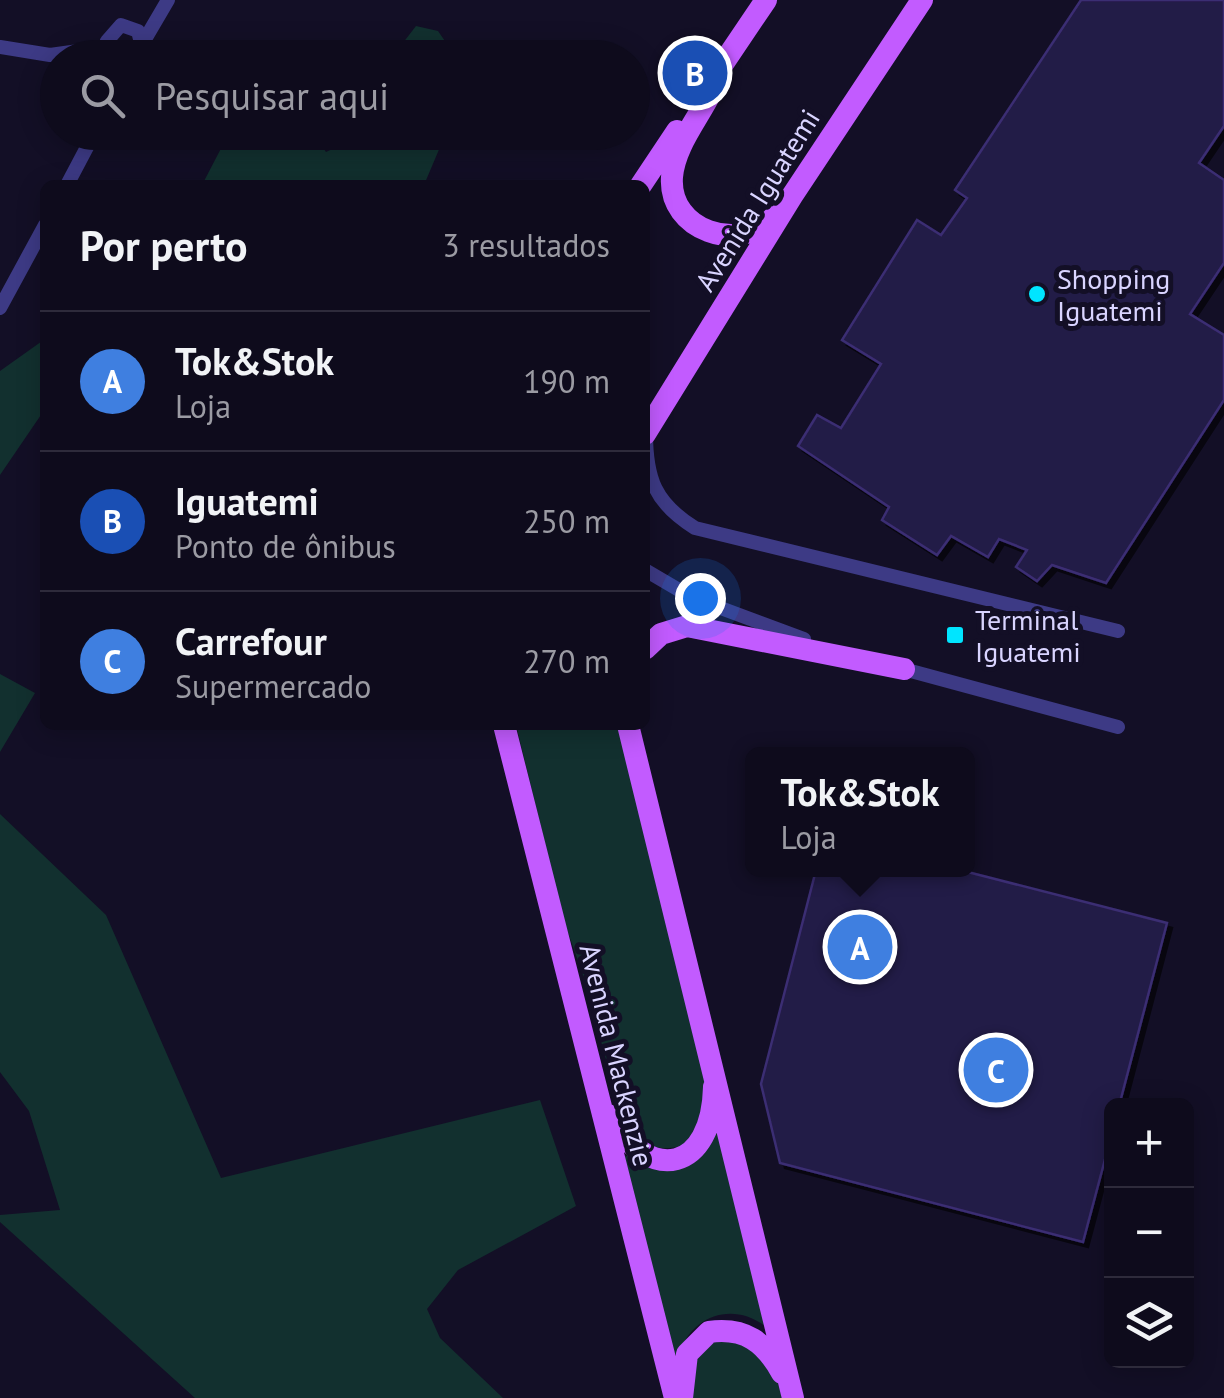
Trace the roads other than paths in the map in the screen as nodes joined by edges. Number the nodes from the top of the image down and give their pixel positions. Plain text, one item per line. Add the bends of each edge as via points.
1 (168, 0) edge
2 (900, 0) edge
3 (922, 0) edge
4 (756, 6) edge
5 (112, 40) edge
6 (139, 40) edge
7 (145, 40) edge
8 (0, 47) edge
9 (40, 53) edge
10 (888, 53) junction
11 (720, 70) junction
12 (85, 150) edge
13 (70, 180) edge
14 (643, 180) edge
15 (792, 196) junction
16 (40, 234) edge
17 (0, 308) edge
18 (650, 425) edge
19 (650, 483) edge
20 (650, 573) edge
21 (1118, 631) dead end
22 (650, 644) edge
23 (904, 670) junction
24 (1118, 727) dead end
25 (505, 730) edge
26 (629, 730) edge
27 (715, 1065) junction
28 (598, 1099) junction
29 (792, 1393) edge
30 (678, 1398) edge

1 - 7 street
2 - 10 main road
3 - 10 main road, Avenida Iguatemi
4 - 11 main road
5 - 6 street via 112,30 127,25
8 - 9 street
10 - 15 main road, Avenida Iguatemi
11 - 14 main road
11 - 15 main road via 673,169 681,209 708,232 746,236 766,226
12 - 13 street
15 - 18 main road, Avenida Iguatemi
16 - 17 street
19 - 21 street via 695,528
20 - 23 street via 771,630
22 - 23 main road via 687,626
23 - 24 street
25 - 28 main road, Avenida Mackenzie
26 - 27 main road
27 - 28 main road via 708,1134 680,1158 654,1160 638,1153
27 - 29 main road
28 - 30 main road, Avenida Mackenzie
29 - 30 main road via 764,1345 725,1330 709,1332 687,1354

